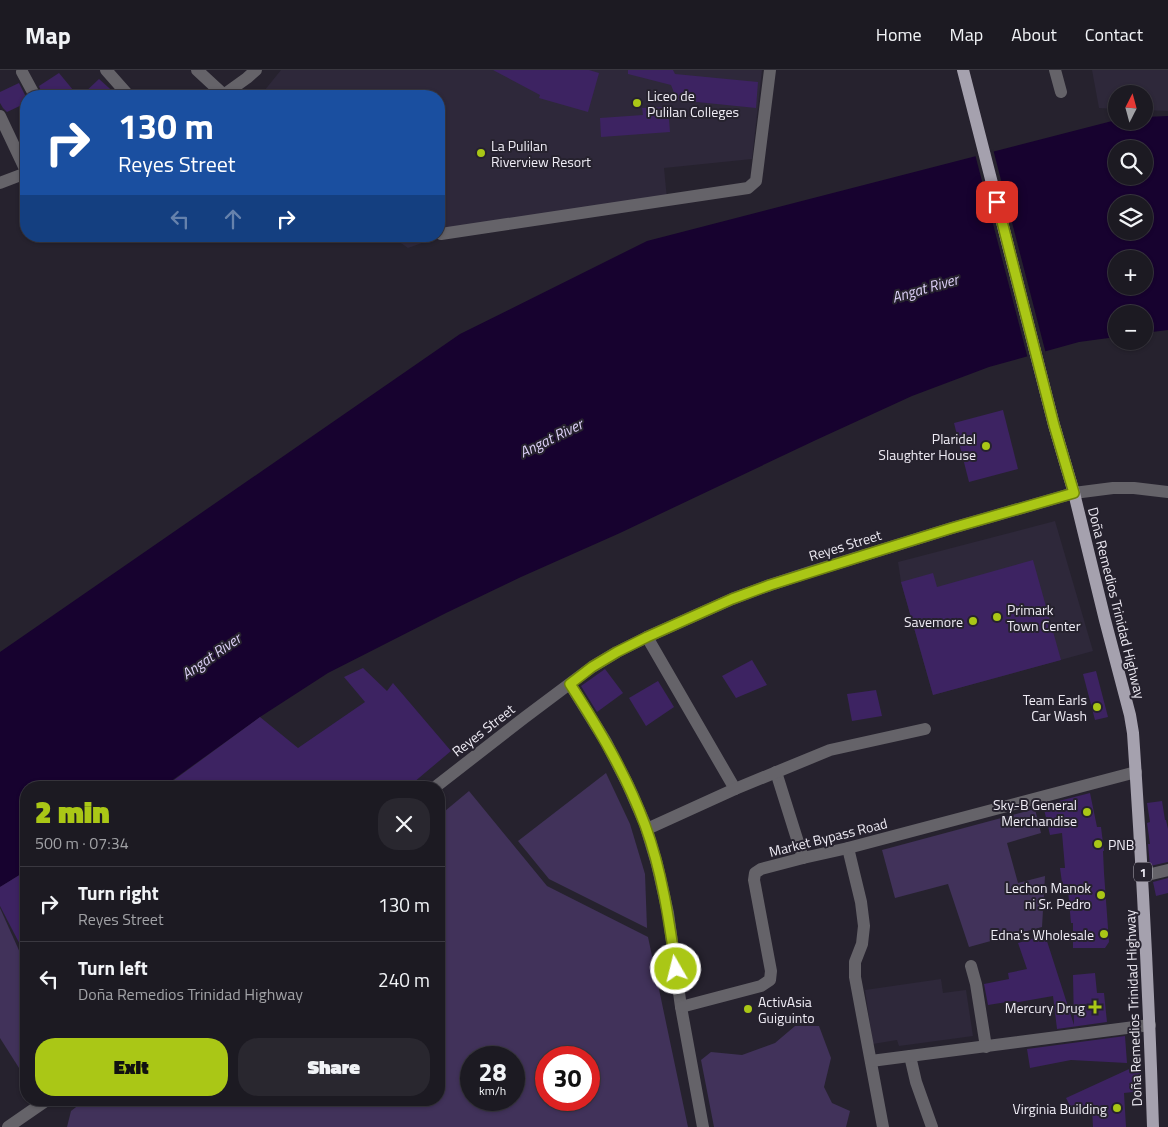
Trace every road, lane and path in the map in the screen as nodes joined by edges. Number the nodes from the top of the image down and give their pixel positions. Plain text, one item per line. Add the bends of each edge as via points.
1 (106, 70) edge
2 (197, 70) edge
3 (256, 70) edge
4 (770, 70) edge
5 (963, 70) edge
6 (1055, 70) edge
7 (22, 72) dead end
8 (32, 90) edge
9 (124, 90) edge
10 (217, 90) edge
11 (239, 90) edge
12 (1061, 92) dead end
13 (0, 116) edge
14 (20, 159) edge
15 (20, 175) edge
16 (0, 183) edge
17 (445, 233) edge
18 (1074, 493) junction
19 (1168, 493) edge
20 (647, 637) junction
21 (570, 684) junction
22 (925, 729) dead end
23 (776, 772) junction
24 (1136, 772) junction
25 (443, 781) edge
26 (735, 789) junction
27 (646, 829) junction
28 (848, 848) junction
29 (803, 858) junction
30 (1168, 870) edge
31 (1143, 876) junction
32 (971, 966) dead end
33 (681, 1007) junction
34 (1150, 1025) junction
35 (986, 1046) junction
36 (910, 1056) junction
37 (870, 1062) junction
38 (38, 1106) edge
39 (8, 1127) edge
40 (703, 1127) edge
41 (883, 1127) edge
42 (932, 1127) edge
43 (1153, 1127) edge

1 - 9 street
2 - 10 street
3 - 11 street
4 - 17 street via 756,181 748,188
5 - 18 main road, Doña Remedios Trinidad Highway / 1
6 - 12 street
7 - 8 street
13 - 14 street
15 - 16 street
18 - 19 street, Reyes Street via 1134,488
18 - 20 street, Reyes Street via 770,585
18 - 24 main road, Doña Remedios Trinidad Highway / 1 via 1130,715
20 - 21 street, Reyes Street via 592,667
20 - 26 street
21 - 25 street, Reyes Street
21 - 27 street via 606,742
22 - 23 street via 830,750
23 - 26 street
23 - 29 street
24 - 28 street, Market Bypass Road
24 - 31 main road, Doña Remedios Trinidad Highway / 1
26 - 27 street
27 - 33 street via 668,913
28 - 29 street, Market Bypass Road
28 - 37 street via 864,926 855,962 855,977
29 - 33 street, Market Bypass Road via 754,873 770,980 761,986
30 - 31 street
31 - 34 main road, Doña Remedios Trinidad Highway / 1
32 - 35 street
33 - 40 street
34 - 35 street
34 - 43 main road, Doña Remedios Trinidad Highway / 1
35 - 36 street
36 - 37 street
36 - 42 street
37 - 41 street
38 - 39 street

